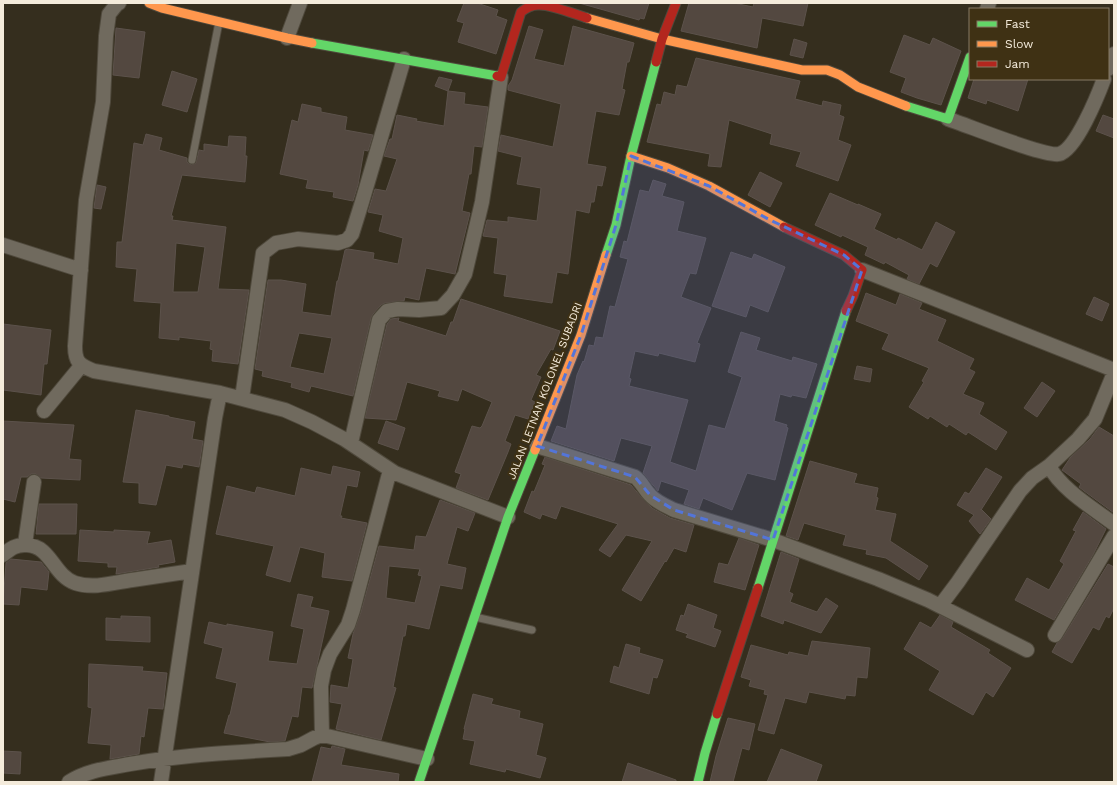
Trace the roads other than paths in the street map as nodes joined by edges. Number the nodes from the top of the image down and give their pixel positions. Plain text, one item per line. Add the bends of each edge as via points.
1 (119, 3) edge
2 (149, 3) edge
3 (300, 3) edge
4 (676, 3) edge
5 (219, 21) junction
6 (287, 38) junction
7 (662, 39) junction
8 (1114, 54) edge
9 (404, 59) junction
10 (969, 60) edge
11 (1109, 66) edge
12 (502, 77) junction
13 (1104, 80) edge
14 (948, 118) junction
15 (631, 156) junction
16 (192, 160) dead end
17 (3, 245) edge
18 (81, 270) junction
19 (862, 270) junction
20 (81, 366) junction
21 (1114, 370) edge
22 (1114, 373) edge
23 (220, 393) junction
24 (242, 398) junction
25 (44, 411) dead end
26 (351, 443) junction
27 (537, 446) junction
28 (1049, 466) junction
29 (390, 470) junction
30 (34, 482) dead end
31 (508, 517) junction
32 (1114, 524) edge
33 (1114, 536) edge
34 (773, 540) junction
35 (25, 544) junction
36 (3, 555) edge
37 (192, 571) junction
38 (940, 606) junction
39 (475, 616) junction
40 (532, 630) dead end
41 (1055, 635) dead end
42 (1027, 650) dead end
43 (322, 736) junction
44 (165, 758) junction
45 (427, 759) junction
46 (70, 782) edge
47 (161, 782) edge
48 (420, 782) edge
49 (698, 782) edge

1 - 18 street via 108,21 104,102 86,200
2 - 5 street
3 - 6 street
4 - 7 street, JALAN LETNAN KOLONEL SUBADRI
5 - 6 street
5 - 16 lane
6 - 9 street
7 - 12 street via 536,4 521,12
7 - 14 street via 802,70 827,70 858,87 906,107
7 - 15 street, JALAN LETNAN KOLONEL SUBADRI
8 - 11 street
9 - 12 street
9 - 24 street via 352,234 347,240 338,243 298,240 276,243 262,253
10 - 14 street
12 - 26 street via 482,202 465,274 453,295 441,308 387,311 379,320
13 - 14 street via 1080,130 1068,148 1058,154 1039,151
15 - 19 street via 668,168 709,186 768,219 844,255
15 - 27 street, JALAN LETNAN KOLONEL SUBADRI via 616,225 581,335
17 - 18 street
18 - 20 street via 75,357
19 - 21 street
19 - 34 street via 845,313
20 - 23 street via 94,371
20 - 25 street
22 - 28 street via 1095,419
23 - 24 street
23 - 37 street
24 - 26 street via 285,410
26 - 29 street
27 - 31 street, JALAN LETNAN KOLONEL SUBADRI
27 - 34 street via 635,477 650,495 674,510
28 - 32 street via 1068,489
28 - 38 street via 1032,478 1020,491
29 - 31 street
29 - 43 street via 353,610 348,625 330,654 324,670 321,686
30 - 35 street
31 - 39 street, JALAN LETNAN KOLONEL SUBADRI
33 - 41 street
34 - 38 street via 878,579
34 - 49 street
35 - 36 street via 13,546
35 - 37 street via 42,549 51,558 56,569 68,580 88,586
37 - 44 street
38 - 42 street
39 - 40 lane
39 - 45 street, JALAN LETNAN KOLONEL SUBADRI
43 - 44 street via 288,749
43 - 45 street
44 - 46 street via 97,770
44 - 47 street
45 - 48 street, JALAN LETNAN KOLONEL SUBADRI

